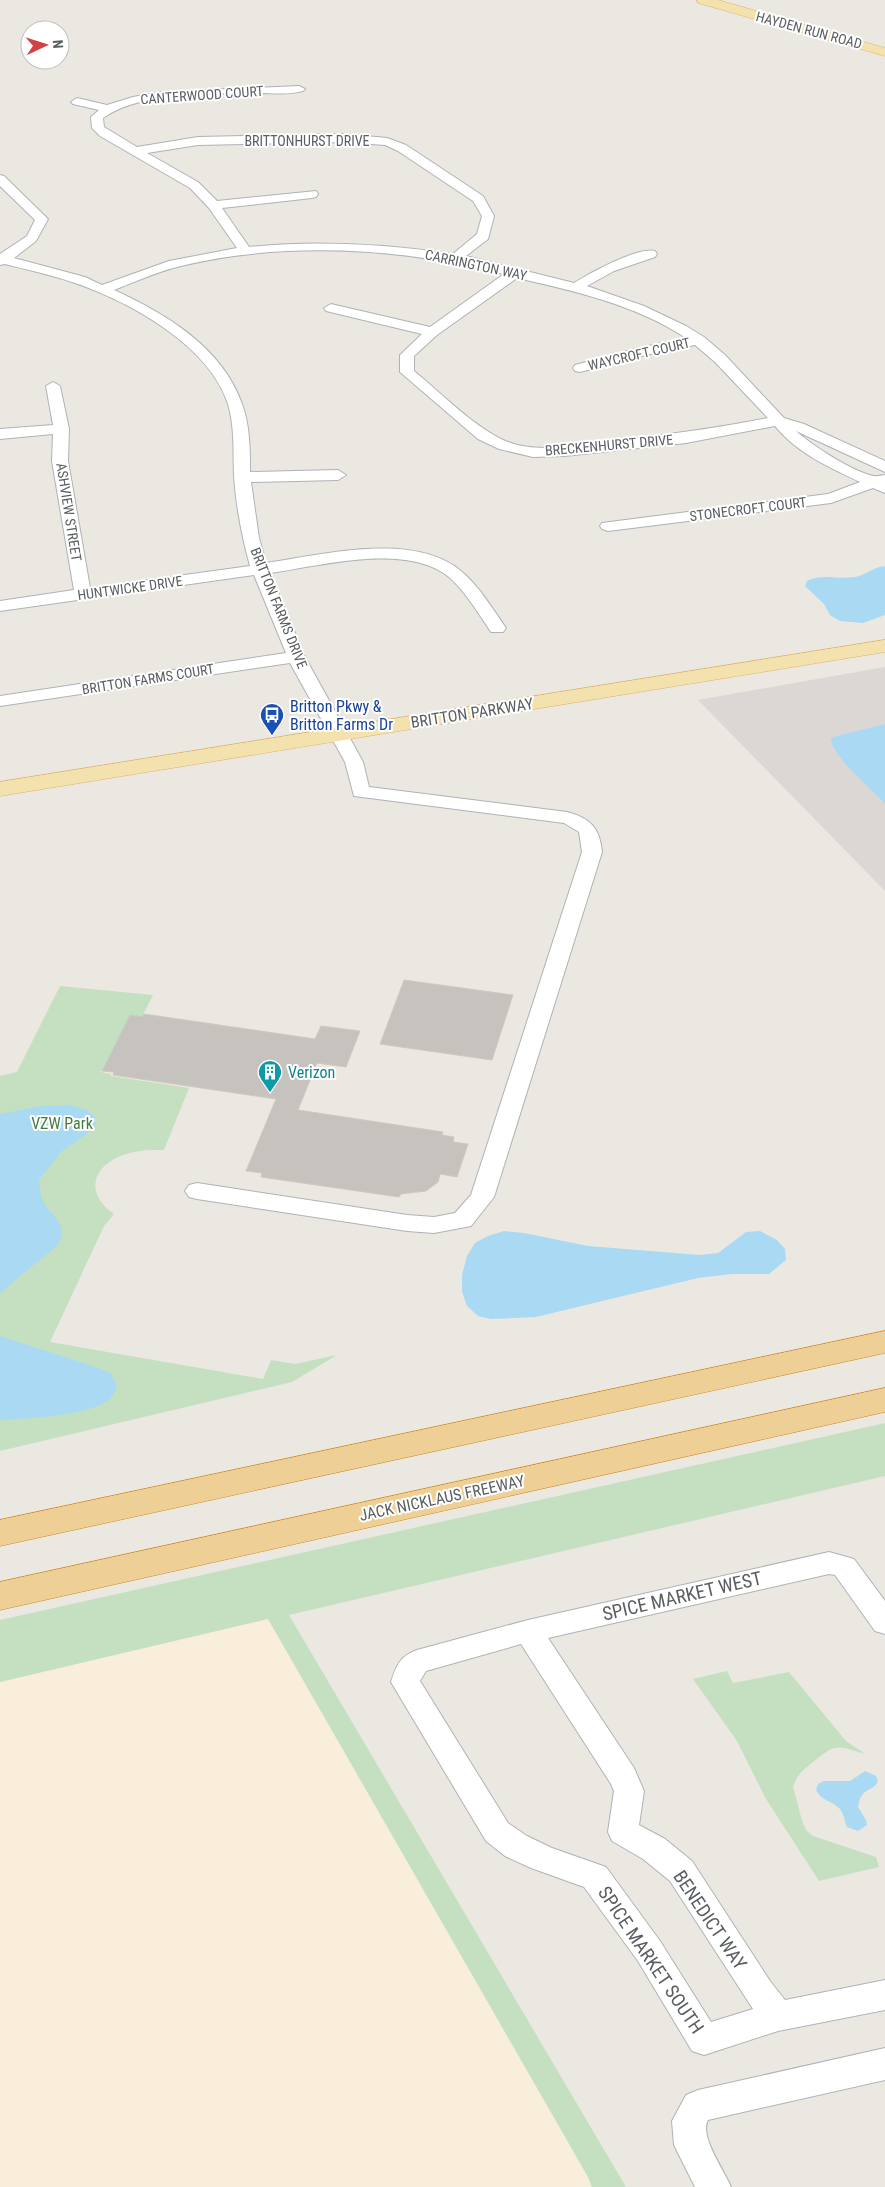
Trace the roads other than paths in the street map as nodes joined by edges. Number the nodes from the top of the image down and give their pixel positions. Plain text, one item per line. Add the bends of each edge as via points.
1 (703, 0) edge
2 (863, 31) dead end
3 (834, 36) junction
4 (885, 52) edge
5 (299, 89) dead end
6 (78, 102) dead end
7 (106, 108) junction
8 (134, 151) junction
9 (0, 179) edge
10 (312, 194) dead end
11 (214, 205) junction
12 (245, 251) junction
13 (650, 254) dead end
14 (456, 258) junction
15 (1, 259) edge
16 (515, 273) junction
17 (576, 287) junction
18 (102, 290) junction
19 (330, 308) dead end
20 (432, 332) junction
21 (699, 340) junction
22 (580, 368) dead end
23 (53, 386) dead end
24 (779, 421) junction
25 (61, 429) junction
26 (0, 434) edge
27 (885, 466) edge
28 (338, 475) dead end
29 (242, 477) junction
30 (882, 483) edge
31 (608, 526) dead end
32 (260, 570) junction
33 (83, 594) junction
34 (0, 606) edge
35 (497, 628) dead end
36 (885, 646) edge
37 (296, 657) junction
38 (0, 701) edge
39 (336, 734) junction
40 (0, 789) edge
41 (198, 1191) dead end
42 (885, 1342) edge
43 (885, 1400) edge
44 (0, 1533) edge
45 (0, 1596) edge
46 (885, 1622) edge
47 (528, 1631) junction
48 (885, 1995) edge
49 (778, 2016) junction
50 (885, 2064) edge
51 (714, 2187) edge

1 - 3 main road, HAYDEN RUN ROAD
2 - 3 main road
3 - 4 main road, HAYDEN RUN ROAD
5 - 7 street, CANTERWOOD COURT via 149,96
6 - 7 street
7 - 8 street via 97,117 98,128
8 - 11 street via 194,184
8 - 14 street, BRITTONHURST DRIVE via 198,141 344,138 387,142 402,148 478,199 488,216 483,236
9 - 15 street via 42,219 40,229 31,239
10 - 11 street
11 - 12 street
12 - 14 street, CARRINGTON WAY via 374,248
12 - 18 street, CARRINGTON WAY via 184,261
13 - 17 street via 610,268
14 - 16 street, CARRINGTON WAY
15 - 18 street, BRITTON FARMS DRIVE via 70,277
16 - 17 street, CARRINGTON WAY
16 - 20 street, BRECKENHURST DRIVE
17 - 21 street, CARRINGTON WAY via 658,318
18 - 29 street, BRITTON FARMS DRIVE via 172,327 204,354 220,374 235,404 242,441
19 - 20 street
20 - 24 street, BRECKENHURST DRIVE via 407,354 407,372 483,436 504,446 533,452 564,452 686,438
21 - 22 street, WAYCROFT COURT
21 - 24 street, CARRINGTON WAY
23 - 25 street, ASHVIEW STREET
24 - 27 street, CARRINGTON WAY
24 - 30 street, CARRINGTON WAY via 790,437 810,451
25 - 26 street
25 - 33 street, ASHVIEW STREET via 60,461
28 - 29 street
29 - 32 street, BRITTON FARMS DRIVE via 251,538
30 - 31 street, STONECROFT COURT via 831,498
32 - 33 street, HUNTWICKE DRIVE
32 - 35 street, HUNTWICKE DRIVE via 378,554 418,557 449,570
32 - 37 street, BRITTON FARMS DRIVE
33 - 34 street, HUNTWICKE DRIVE
36 - 39 main road, BRITTON PARKWAY
37 - 38 street, BRITTON FARMS COURT
37 - 39 street, BRITTON FARMS DRIVE
39 - 40 main road, BRITTON PARKWAY
39 - 41 street, BRITTON FARMS DRIVE via 354,762 361,792 568,818 584,825 591,835 592,852 482,1197 463,1220 434,1225 408,1223
42 - 44 highway
43 - 45 highway, JACK NICKLAUS FREEWAY
46 - 47 street, SPICE MARKET WEST via 844,1567 829,1563
47 - 49 street, BENEDICT WAY via 624,1777 629,1791 623,1832 654,1849 681,1871
47 - 49 street, SPICE MARKET SOUTH via 417,1662 409,1669 405,1682 497,1832 516,1846 542,1858 595,1877 649,1951 704,2040
48 - 49 street, SPICE MARKET SOUTH
50 - 51 street via 698,2106 689,2121 691,2145

